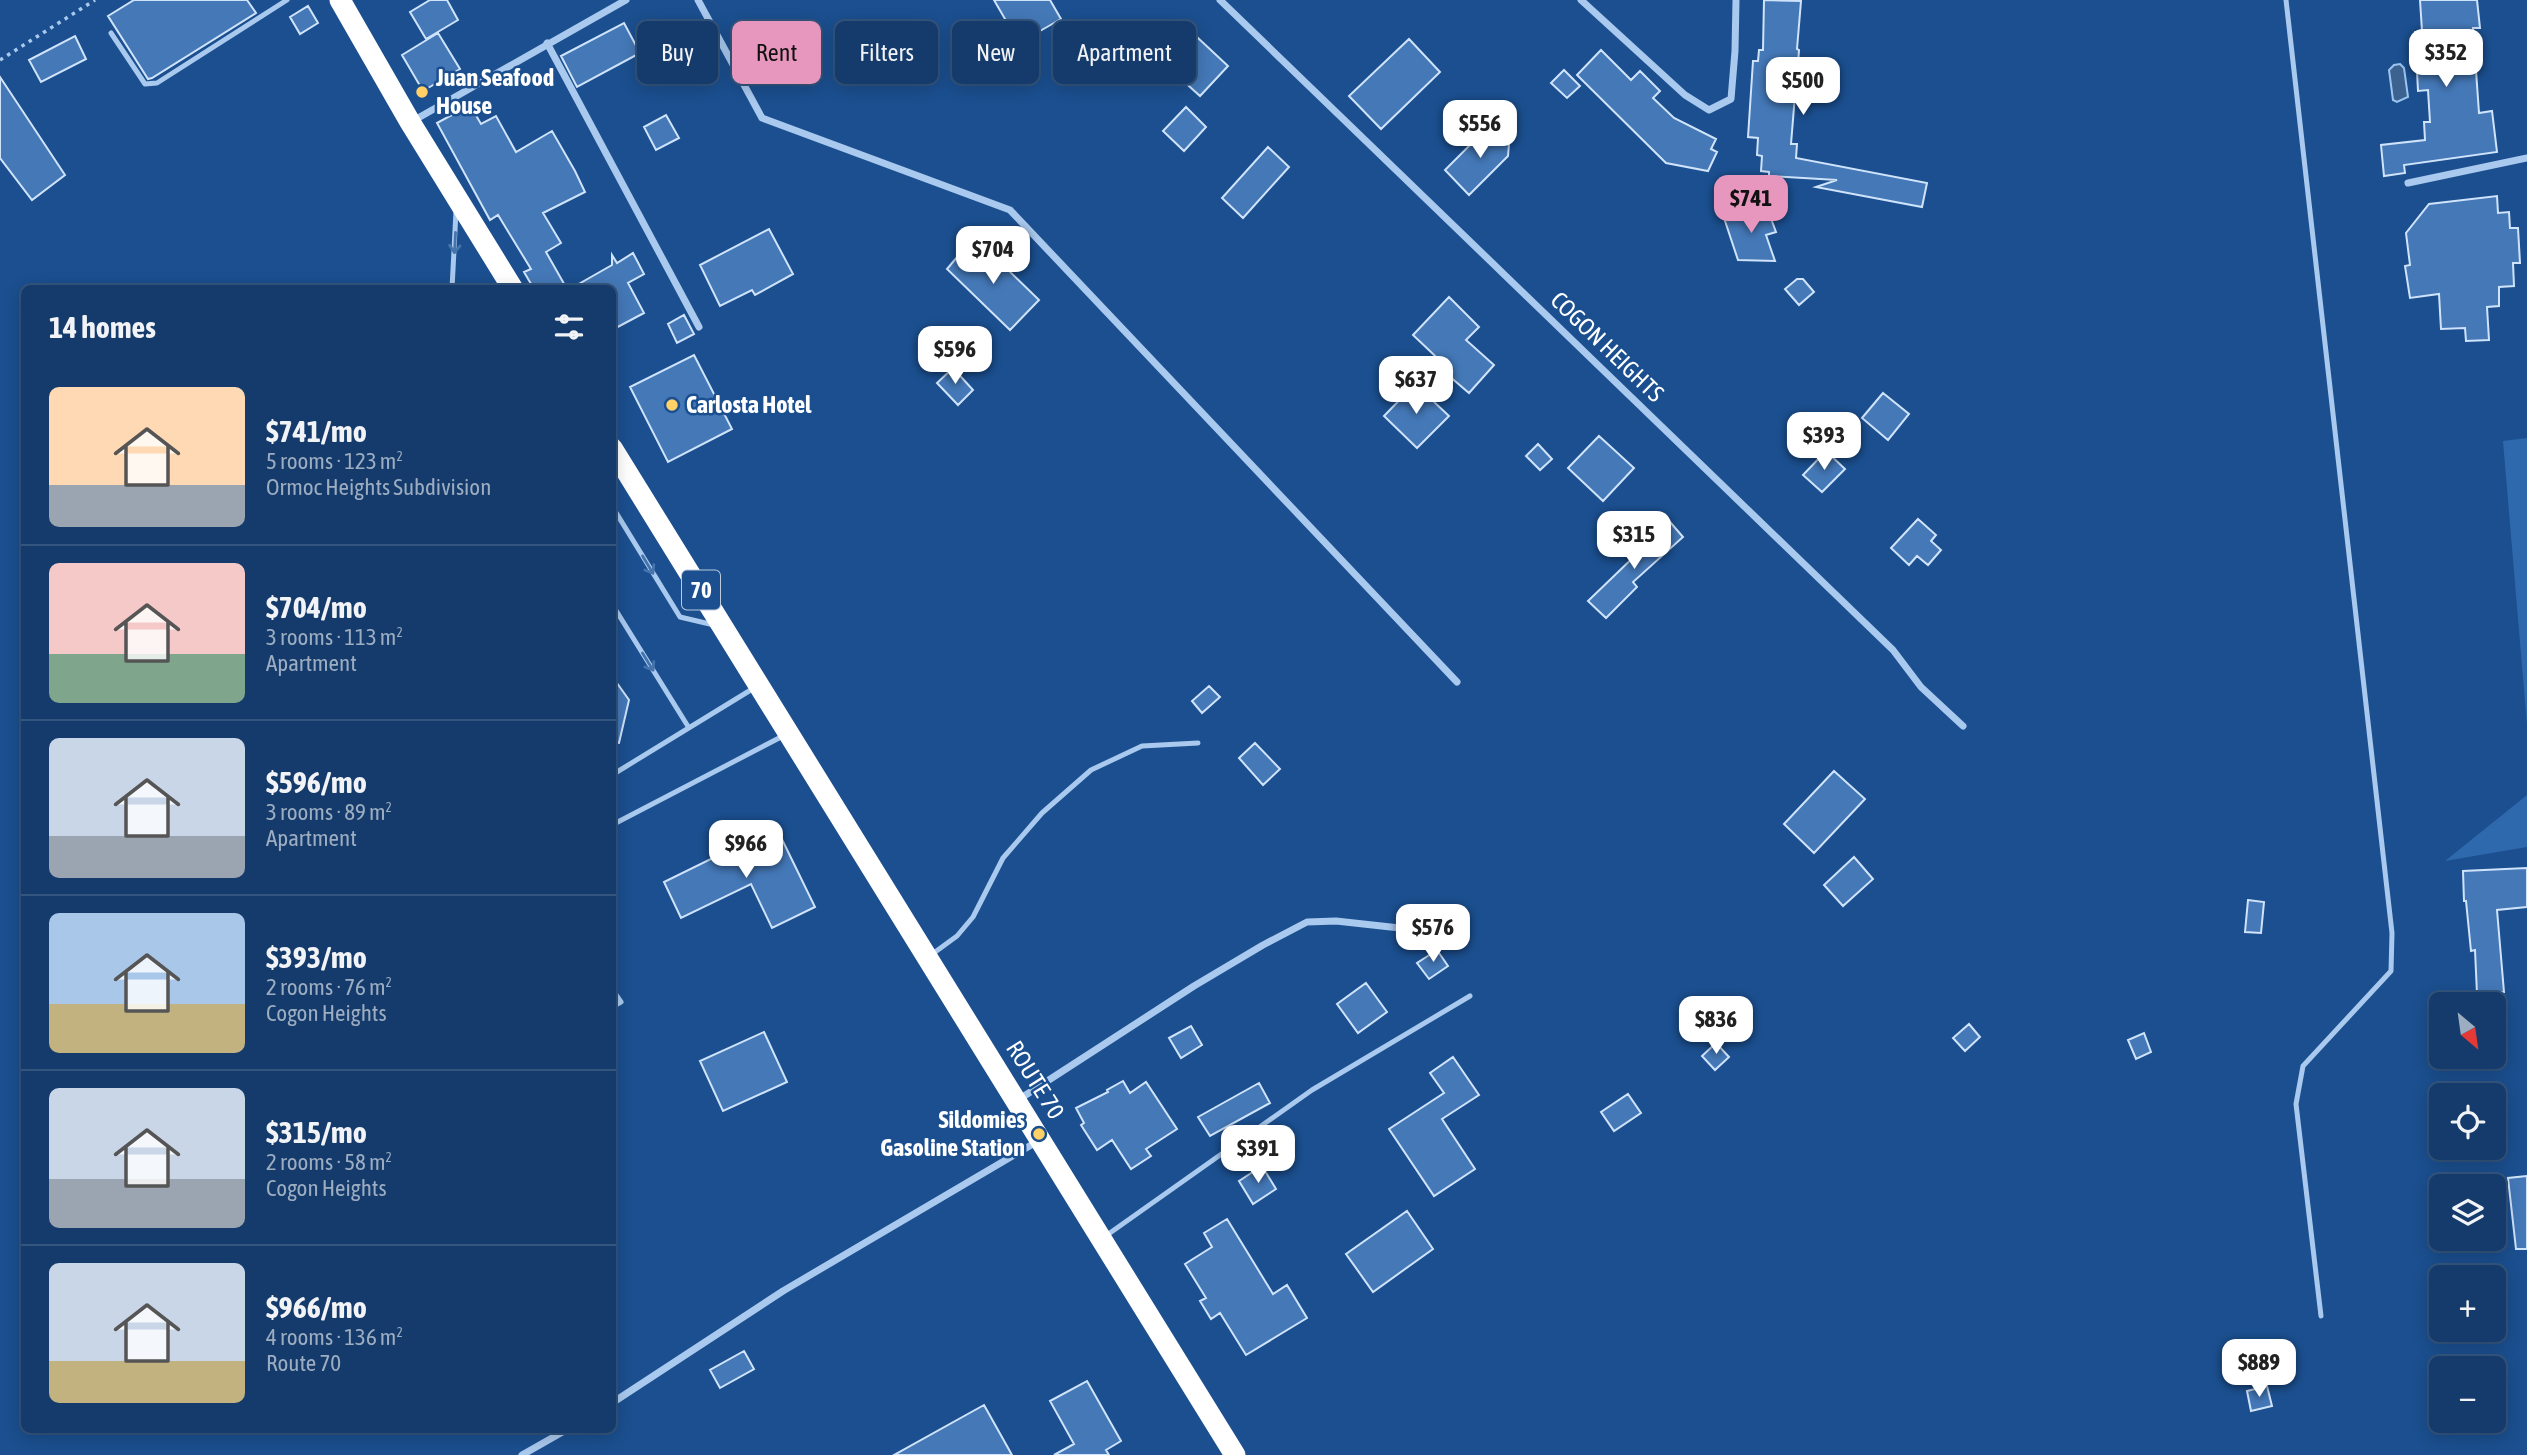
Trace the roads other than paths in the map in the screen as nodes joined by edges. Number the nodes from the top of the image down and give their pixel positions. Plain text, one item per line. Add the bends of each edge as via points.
1 (288, 0) edge
2 (340, 0) edge
3 (626, 0) edge
4 (698, 0) edge
5 (1220, 0) edge
6 (1581, 0) edge
7 (1736, 0) edge
8 (2286, 0) edge
9 (111, 33) dead end
10 (547, 43) junction
11 (410, 122) junction
12 (2527, 158) edge
13 (2408, 183) dead end
14 (457, 198) junction
15 (452, 285) edge
16 (511, 285) edge
17 (699, 327) dead end
18 (616, 454) edge
19 (616, 513) edge
20 (616, 610) edge
21 (723, 627) junction
22 (1457, 682) dead end
23 (760, 685) junction
24 (1963, 726) dead end
25 (689, 728) junction
26 (789, 733) junction
27 (1198, 744) dead end
28 (616, 773) edge
29 (616, 823) edge
30 (1418, 930) dead end
31 (928, 957) junction
32 (1470, 996) dead end
33 (1017, 1100) junction
34 (1041, 1139) junction
35 (1101, 1239) junction
36 (2321, 1316) dead end
37 (616, 1400) edge
38 (561, 1433) edge
39 (522, 1455) edge
40 (1235, 1455) edge

1 - 9 lane via 157,83 145,84
2 - 11 highway
3 - 10 street
4 - 22 street via 762,118 1010,210
5 - 24 street, COGON HEIGHTS via 1893,650 1921,687
6 - 7 street via 1685,96 1709,110 1731,99
8 - 36 lane via 2392,933 2391,971 2303,1066 2296,1104
10 - 11 street
10 - 17 street
11 - 14 highway
12 - 13 street
14 -> 15 lane
14 - 16 highway
18 - 21 highway, 70
19 -> 21 lane via 680,617
20 -> 25 lane
21 - 23 highway, 70
23 - 25 lane
23 - 26 highway, 70
25 - 28 lane
26 - 29 lane
26 - 31 highway, ROUTE 70 / 70
27 - 31 lane via 1142,746 1091,770 1042,813 1003,858 974,917
30 - 33 street via 1307,922 1194,986
31 - 33 highway, ROUTE 70 / 70
32 - 35 lane via 1311,1090
33 - 34 highway, ROUTE 70 / 70
34 - 35 highway, ROUTE 70 / 70
34 - 37 street via 783,1291
35 - 40 highway, ROUTE 70 / 70
38 - 39 street

